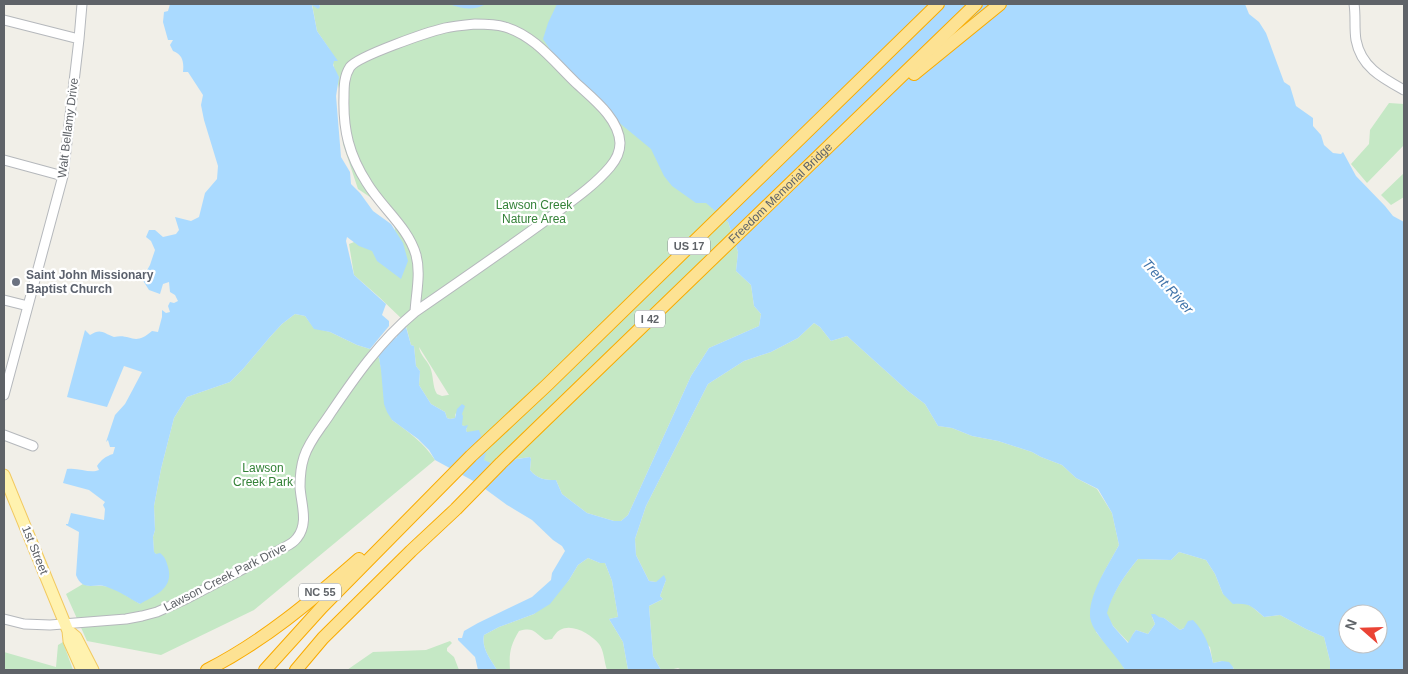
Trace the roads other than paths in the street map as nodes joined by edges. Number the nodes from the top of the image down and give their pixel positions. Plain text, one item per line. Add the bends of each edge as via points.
1 (82, 4) edge
2 (938, 4) edge
3 (976, 4) edge
4 (1000, 4) edge
5 (1354, 4) edge
6 (4, 20) edge
7 (79, 40) junction
8 (1404, 90) edge
9 (846, 129) junction
10 (4, 160) edge
11 (64, 176) junction
12 (4, 300) edge
13 (28, 306) junction
14 (415, 312) junction
15 (7, 369) edge
16 (4, 395) edge
17 (4, 435) edge
18 (33, 446) dead end
19 (4, 475) edge
20 (425, 502) junction
21 (4, 619) edge
22 (67, 628) junction
23 (82, 670) edge
24 (93, 670) edge
25 (207, 670) edge
26 (265, 670) edge
27 (296, 670) edge

1 - 7 street, Walt Bellamy Drive
2 - 20 highway, Freedom Memorial Bridge / US 17
3 - 9 highway, Freedom Memorial Bridge / I 42
4 - 9 highway
5 - 8 street via 1356,38 1363,58 1379,76
6 - 7 street
7 - 11 street, Walt Bellamy Drive
9 - 27 highway, Freedom Memorial Bridge / I 42 via 404,557 323,638
10 - 11 street
11 - 13 street, Walt Bellamy Drive
12 - 13 street
13 - 15 street, Walt Bellamy Drive
14 - 14 street, Lawson Creek Park Drive via 585,190 612,166 618,154 620,142 608,115 531,40 504,27 475,24 444,28 361,59 351,66 345,77 344,126 348,145 367,183 408,236 416,256
14 - 22 street, Lawson Creek Park Drive via 371,356 304,456 300,472 303,528 297,539 157,612
15 - 16 street, Walt Bellamy Drive
17 - 18 street
19 - 22 main road, 1st Street
20 - 25 highway, NC 55 via 293,616 254,644
20 - 26 highway, US 17
21 - 22 street, Lawson Creek Park Drive
22 - 23 main road
22 - 24 main road via 76,637

